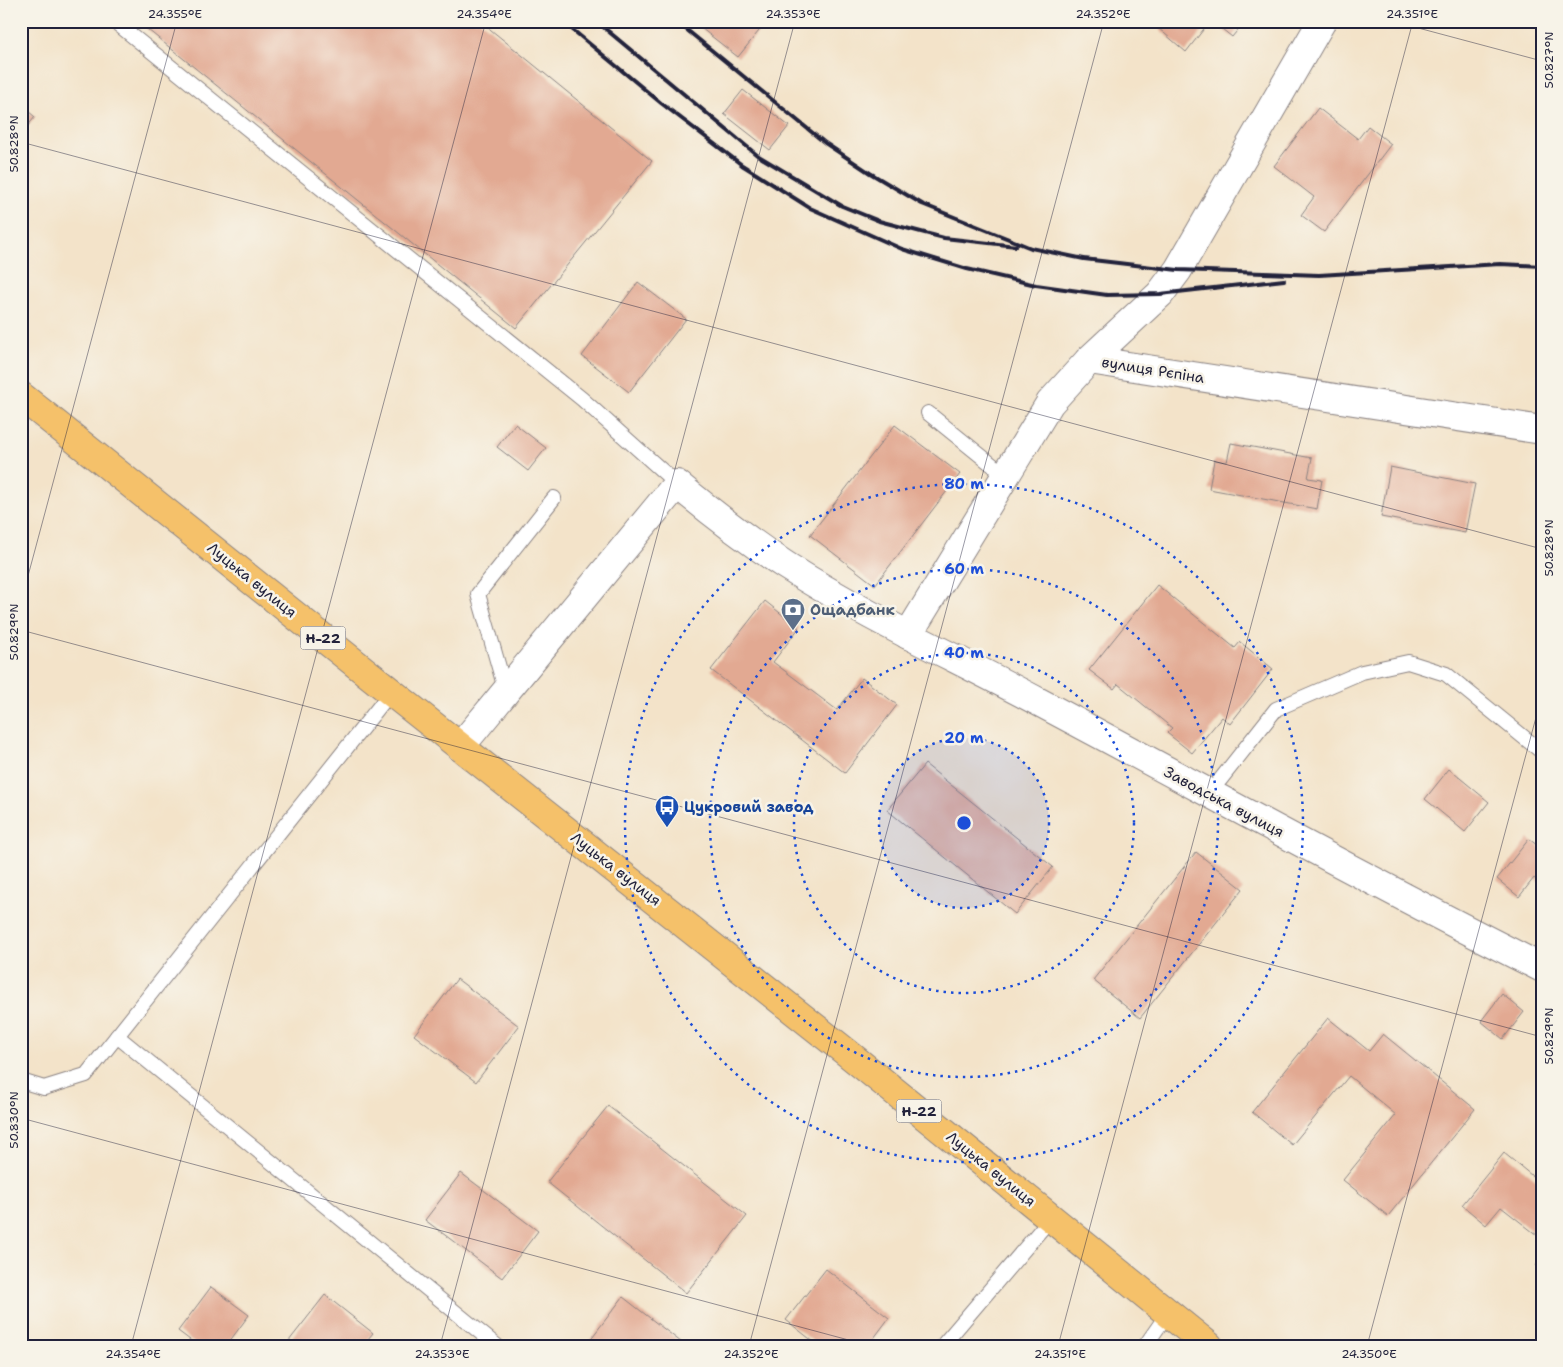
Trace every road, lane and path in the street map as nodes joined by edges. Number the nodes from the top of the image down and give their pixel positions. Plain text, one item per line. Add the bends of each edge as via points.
1 (114, 21) edge
2 (1322, 21) edge
3 (1089, 360) junction
4 (21, 396) edge
5 (928, 413) dead end
6 (1542, 430) edge
7 (1006, 476) junction
8 (677, 484) junction
9 (554, 498) dead end
10 (908, 635) junction
11 (390, 692) junction
12 (506, 692) junction
13 (460, 747) junction
14 (1542, 752) edge
15 (1209, 794) junction
16 (1542, 968) edge
17 (117, 1036) junction
18 (21, 1081) edge
19 (1051, 1218) junction
20 (1168, 1313) junction
21 (498, 1346) edge
22 (942, 1346) edge
23 (1145, 1346) edge
24 (1209, 1346) edge

1 - 8 lane via 582,399
2 - 3 street via 1178,270 1160,294
3 - 6 street, вулиця Рєпіна
3 - 7 street, вулиця Рєпіна via 1050,403
4 - 11 main road, Луцька вулиця / Н-22
5 - 7 lane
7 - 10 street, вулиця Рєпіна
8 - 10 street, Заводська вулиця via 786,565
8 - 12 street
9 - 12 lane via 478,594
10 - 15 street, Заводська вулиця
11 - 13 main road, Луцька вулиця / Н-22
11 - 17 lane
12 - 13 street
13 - 19 main road, Луцька вулиця / Н-22
14 - 15 lane via 1446,674 1408,662 1362,672 1276,709
15 - 16 street, Заводська вулиця
17 - 18 lane via 86,1075 44,1088
17 - 21 lane
19 - 20 main road, Луцька вулиця / Н-22
19 - 22 lane
20 - 23 lane
20 - 24 main road, Луцька вулиця / Н-22

